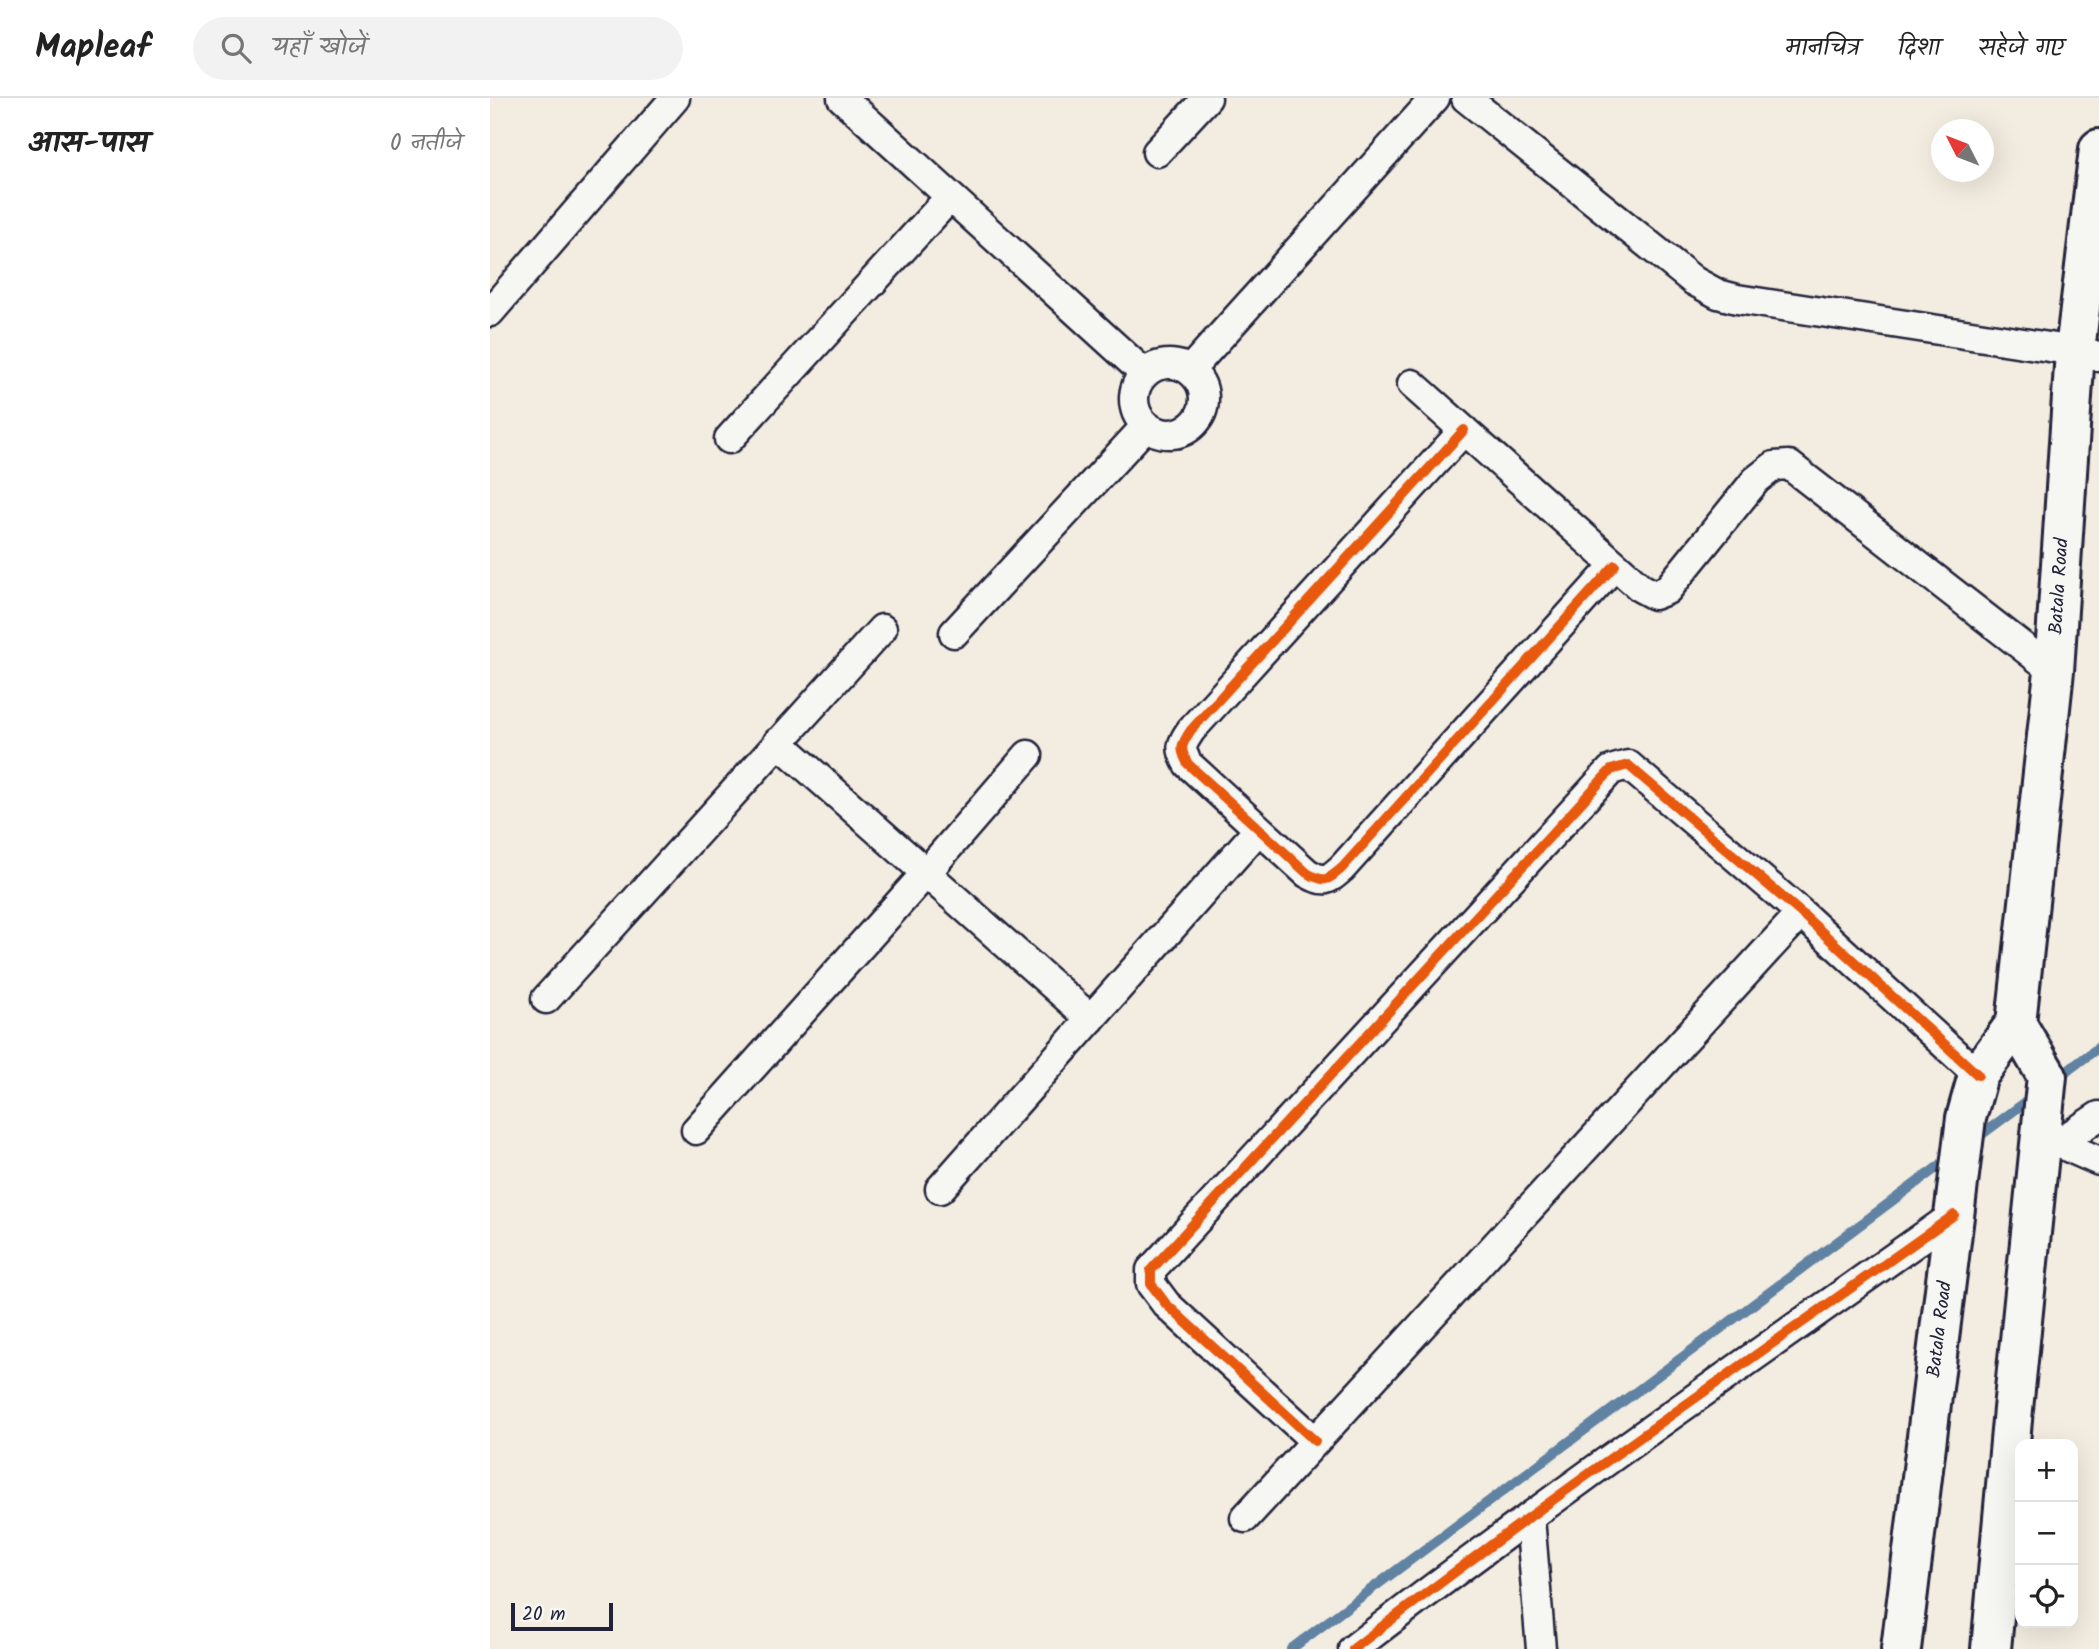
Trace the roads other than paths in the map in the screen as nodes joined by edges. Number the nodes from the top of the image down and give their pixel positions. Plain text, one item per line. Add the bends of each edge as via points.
1 (676, 98) edge
2 (842, 98) edge
3 (1207, 98) edge
4 (1435, 98) edge
5 (1466, 98) edge
6 (2099, 149) edge
7 (1157, 152) dead end
8 (950, 197) junction
9 (490, 312) edge
10 (2087, 354) edge
11 (1190, 370) junction
12 (1144, 373) junction
13 (1412, 384) dead end
14 (1146, 426) junction
15 (1464, 430) junction
16 (729, 439) dead end
17 (1615, 565) junction
18 (882, 629) dead end
19 (954, 633) dead end
20 (2054, 671) junction
21 (778, 742) junction
22 (1028, 755) dead end
23 (1259, 829) junction
24 (926, 873) junction
25 (1801, 913) junction
26 (546, 999) dead end
27 (1091, 1019) junction
28 (2016, 1023) junction
29 (1978, 1075) junction
30 (2099, 1116) edge
31 (696, 1130) dead end
32 (2046, 1141) junction
33 (2099, 1161) edge
34 (940, 1189) dead end
35 (1954, 1215) junction
36 (1315, 1441) junction
37 (1245, 1518) dead end
38 (1530, 1518) junction
39 (1353, 1649) edge
40 (1541, 1649) edge
41 (1901, 1649) edge
42 (1992, 1649) edge

1 - 9 street
2 - 8 street
3 - 7 street
4 - 11 street
5 - 10 street via 1694,281 1718,294
6 - 10 main road, Batala Road
8 - 12 street
8 - 16 street
10 - 20 main road, Batala Road
11 - 12 street via 1166,364
11 - 14 street via 1203,389 1202,411 1196,421 1178,433 1156,432
12 - 14 street via 1134,395 1135,408
13 - 15 street
14 - 19 street
15 - 17 street
15 - 23 street via 1182,745 1188,765
17 - 20 street via 1654,595 1667,590 1756,480 1774,466 1789,465
17 - 23 street via 1329,880 1307,873
18 - 21 street
20 - 28 main road, Batala Road
21 - 24 street
21 - 26 street
22 - 24 street
23 - 27 street
24 - 27 street
24 - 31 street
25 - 29 street
25 - 36 street
25 - 36 street via 1628,765 1611,770 1167,1250 1151,1270 1151,1284 1166,1304
27 - 34 street
28 - 29 main road, Batala Road
28 - 32 main road via 2047,1076
29 - 35 main road, Batala Road via 1966,1118
30 - 32 street
32 - 33 street
32 - 42 main road via 2012,1409
35 - 38 street
35 - 41 main road, Batala Road
36 - 37 street
38 - 39 street
38 - 40 street

